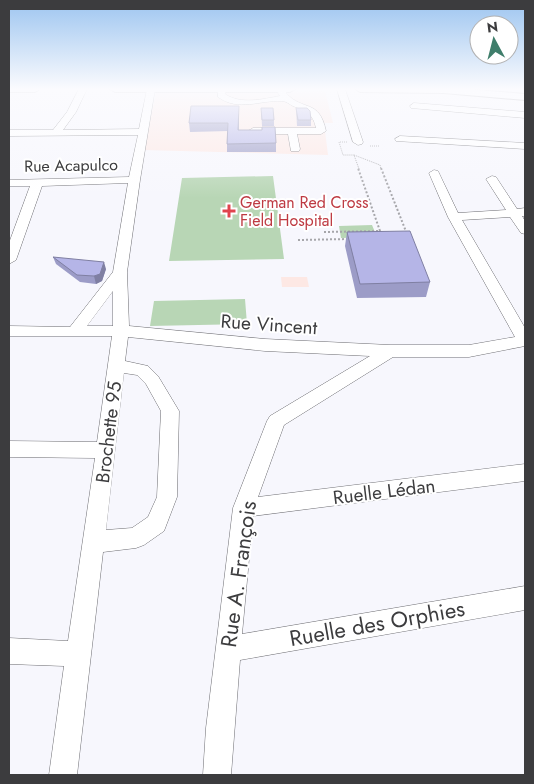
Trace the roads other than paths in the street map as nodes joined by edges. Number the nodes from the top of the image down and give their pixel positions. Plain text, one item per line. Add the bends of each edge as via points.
1 (61, 126) edge
2 (144, 126) edge
3 (321, 126) edge
4 (353, 126) edge
5 (247, 131) edge
6 (292, 131) junction
7 (143, 132) junction
8 (9, 133) edge
9 (56, 133) junction
10 (400, 139) dead end
11 (358, 142) dead end
12 (525, 146) edge
13 (294, 149) dead end
14 (434, 173) dead end
15 (492, 179) dead end
16 (134, 180) junction
17 (9, 183) edge
18 (37, 183) junction
19 (520, 212) edge
20 (454, 217) junction
21 (525, 230) edge
22 (9, 260) edge
23 (120, 272) junction
24 (9, 331) edge
25 (121, 331) junction
26 (74, 332) junction
27 (525, 341) edge
28 (390, 350) junction
29 (117, 366) junction
30 (9, 449) edge
31 (106, 450) junction
32 (525, 473) edge
33 (243, 508) junction
34 (94, 542) junction
35 (525, 598) edge
36 (228, 648) junction
37 (9, 651) edge
38 (79, 654) junction
39 (63, 775) edge
40 (217, 775) edge

1 - 9 street
2 - 7 street, Brochette 95
3 - 6 street via 322,131
4 - 11 street
5 - 6 street
6 - 13 street
7 - 9 street
7 - 16 street, Brochette 95
8 - 9 street
10 - 12 street
14 - 20 street
15 - 19 street
16 - 18 street, Rue Acapulco
16 - 23 street, Brochette 95
17 - 18 street, Rue Acapulco
18 - 22 street
19 - 20 street
19 - 21 street
20 - 27 street
23 - 25 street, Brochette 95
23 - 26 street
24 - 26 street, Rue Vincent
25 - 26 street, Rue Vincent
25 - 28 street, Rue Vincent via 265,345
25 - 29 street, Brochette 95
27 - 28 street, Rue Vincent via 469,351
28 - 33 street, Rue A. François via 276,421
29 - 31 street, Brochette 95
29 - 34 street via 142,370 152,380 170,411 167,497 156,524 136,538
30 - 31 street
31 - 34 street, Brochette 95
32 - 33 street, Ruelle Lédan
33 - 36 street, Rue A. François
34 - 38 street, Brochette 95
35 - 36 street, Ruelle des Orphies
36 - 40 street, Rue A. François
37 - 38 street
38 - 39 street, Brochette 95

